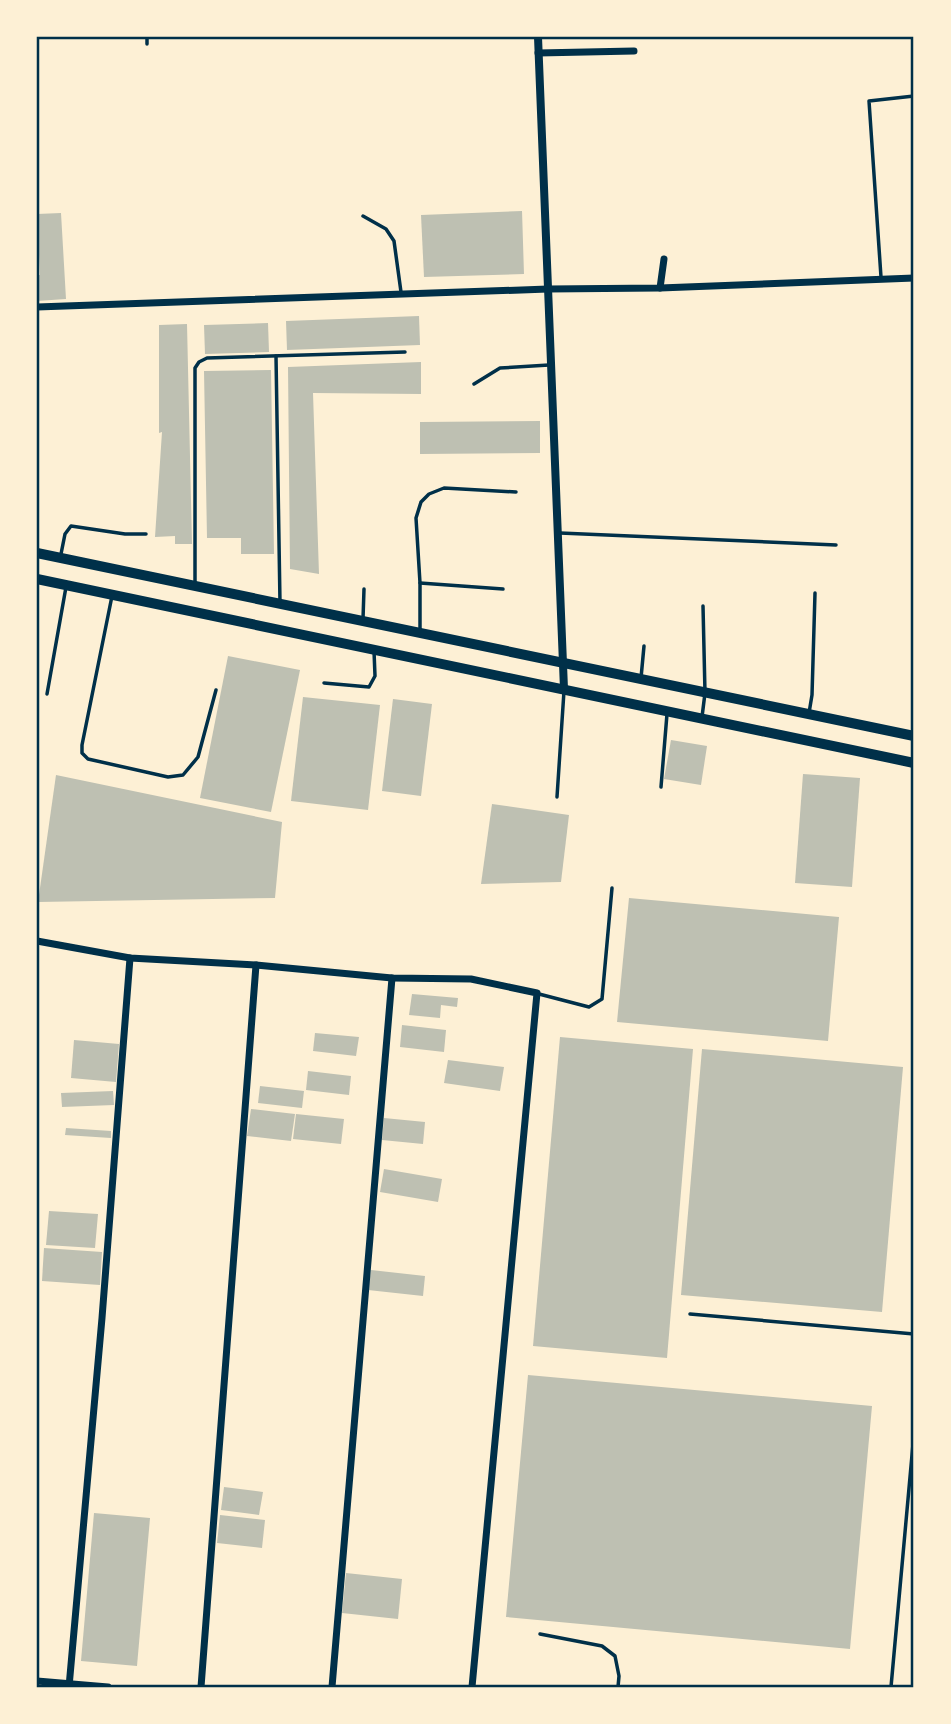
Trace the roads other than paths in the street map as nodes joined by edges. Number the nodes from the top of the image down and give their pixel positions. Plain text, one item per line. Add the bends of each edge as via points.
1 (147, 37) edge
2 (538, 37) edge
3 (147, 44) dead end
4 (634, 51) dead end
5 (538, 53) junction
6 (914, 96) edge
7 (363, 216) dead end
8 (664, 259) dead end
9 (914, 278) edge
10 (881, 279) junction
11 (660, 288) junction
12 (548, 289) junction
13 (401, 295) junction
14 (37, 307) edge
15 (405, 352) dead end
16 (276, 356) junction
17 (551, 365) junction
18 (474, 384) dead end
19 (516, 492) dead end
20 (558, 533) junction
21 (146, 534) dead end
22 (836, 545) dead end
23 (37, 553) edge
24 (60, 557) junction
25 (37, 579) edge
26 (420, 583) junction
27 (66, 584) junction
28 (195, 586) junction
29 (364, 589) dead end
30 (503, 589) dead end
31 (815, 593) dead end
32 (112, 594) junction
33 (280, 604) junction
34 (703, 606) dead end
35 (363, 622) junction
36 (420, 633) junction
37 (644, 646) dead end
38 (374, 649) junction
39 (563, 664) junction
40 (641, 680) junction
41 (324, 683) dead end
42 (564, 689) junction
43 (215, 690) dead end
44 (705, 693) junction
45 (47, 694) dead end
46 (667, 712) junction
47 (809, 715) junction
48 (701, 719) junction
49 (914, 736) edge
50 (914, 762) edge
51 (661, 788) dead end
52 (557, 797) dead end
53 (612, 888) dead end
54 (37, 941) edge
55 (130, 958) junction
56 (256, 965) junction
57 (392, 978) junction
58 (537, 993) junction
59 (690, 1314) dead end
60 (914, 1334) edge
61 (914, 1433) edge
62 (908, 1498) junction
63 (914, 1498) edge
64 (540, 1634) dead end
65 (37, 1681) edge
66 (70, 1686) edge
67 (108, 1687) edge
68 (201, 1687) edge
69 (332, 1687) edge
70 (472, 1687) edge
71 (618, 1687) edge
72 (891, 1687) edge

1 - 3 lane
2 - 5 street
4 - 5 street
5 - 12 street
6 - 10 lane via 869,101
7 - 13 lane via 386,229 394,241
8 - 11 street
9 - 10 street
10 - 11 street
11 - 12 street
12 - 13 street
12 - 17 street
13 - 14 street
15 - 16 lane
16 - 28 lane via 207,358 195,368
16 - 33 lane
17 - 18 lane via 500,368
17 - 20 street
19 - 26 lane via 443,488 429,494 416,518
20 - 22 lane
20 - 39 street
21 - 24 lane via 71,526
23 - 24 main road
24 - 28 main road
25 - 27 main road
26 - 30 lane
26 - 36 lane
27 - 32 main road
27 - 45 lane
28 - 33 main road
29 - 35 lane
31 - 47 lane
32 - 38 main road
32 - 43 lane via 82,745 88,760 168,777 183,775 198,757
33 - 35 main road
34 - 44 lane
35 - 36 main road
36 - 39 main road
37 - 40 lane
38 - 41 lane via 375,676 369,687
38 - 42 main road
39 - 40 main road
39 - 42 street
40 - 44 main road
42 - 46 main road
42 - 52 lane
44 - 47 main road
44 - 48 lane
46 - 48 main road
46 - 51 lane
47 - 49 main road
48 - 50 main road
53 - 58 lane via 602,999 589,1007
54 - 55 street
55 - 56 street
55 - 66 street
56 - 57 street
56 - 68 street
57 - 58 street via 471,979
57 - 69 street
58 - 70 street
59 - 60 lane
61 - 62 lane
62 - 63 lane
62 - 72 lane
64 - 71 lane via 602,1647 614,1656
65 - 66 street
66 - 67 street

